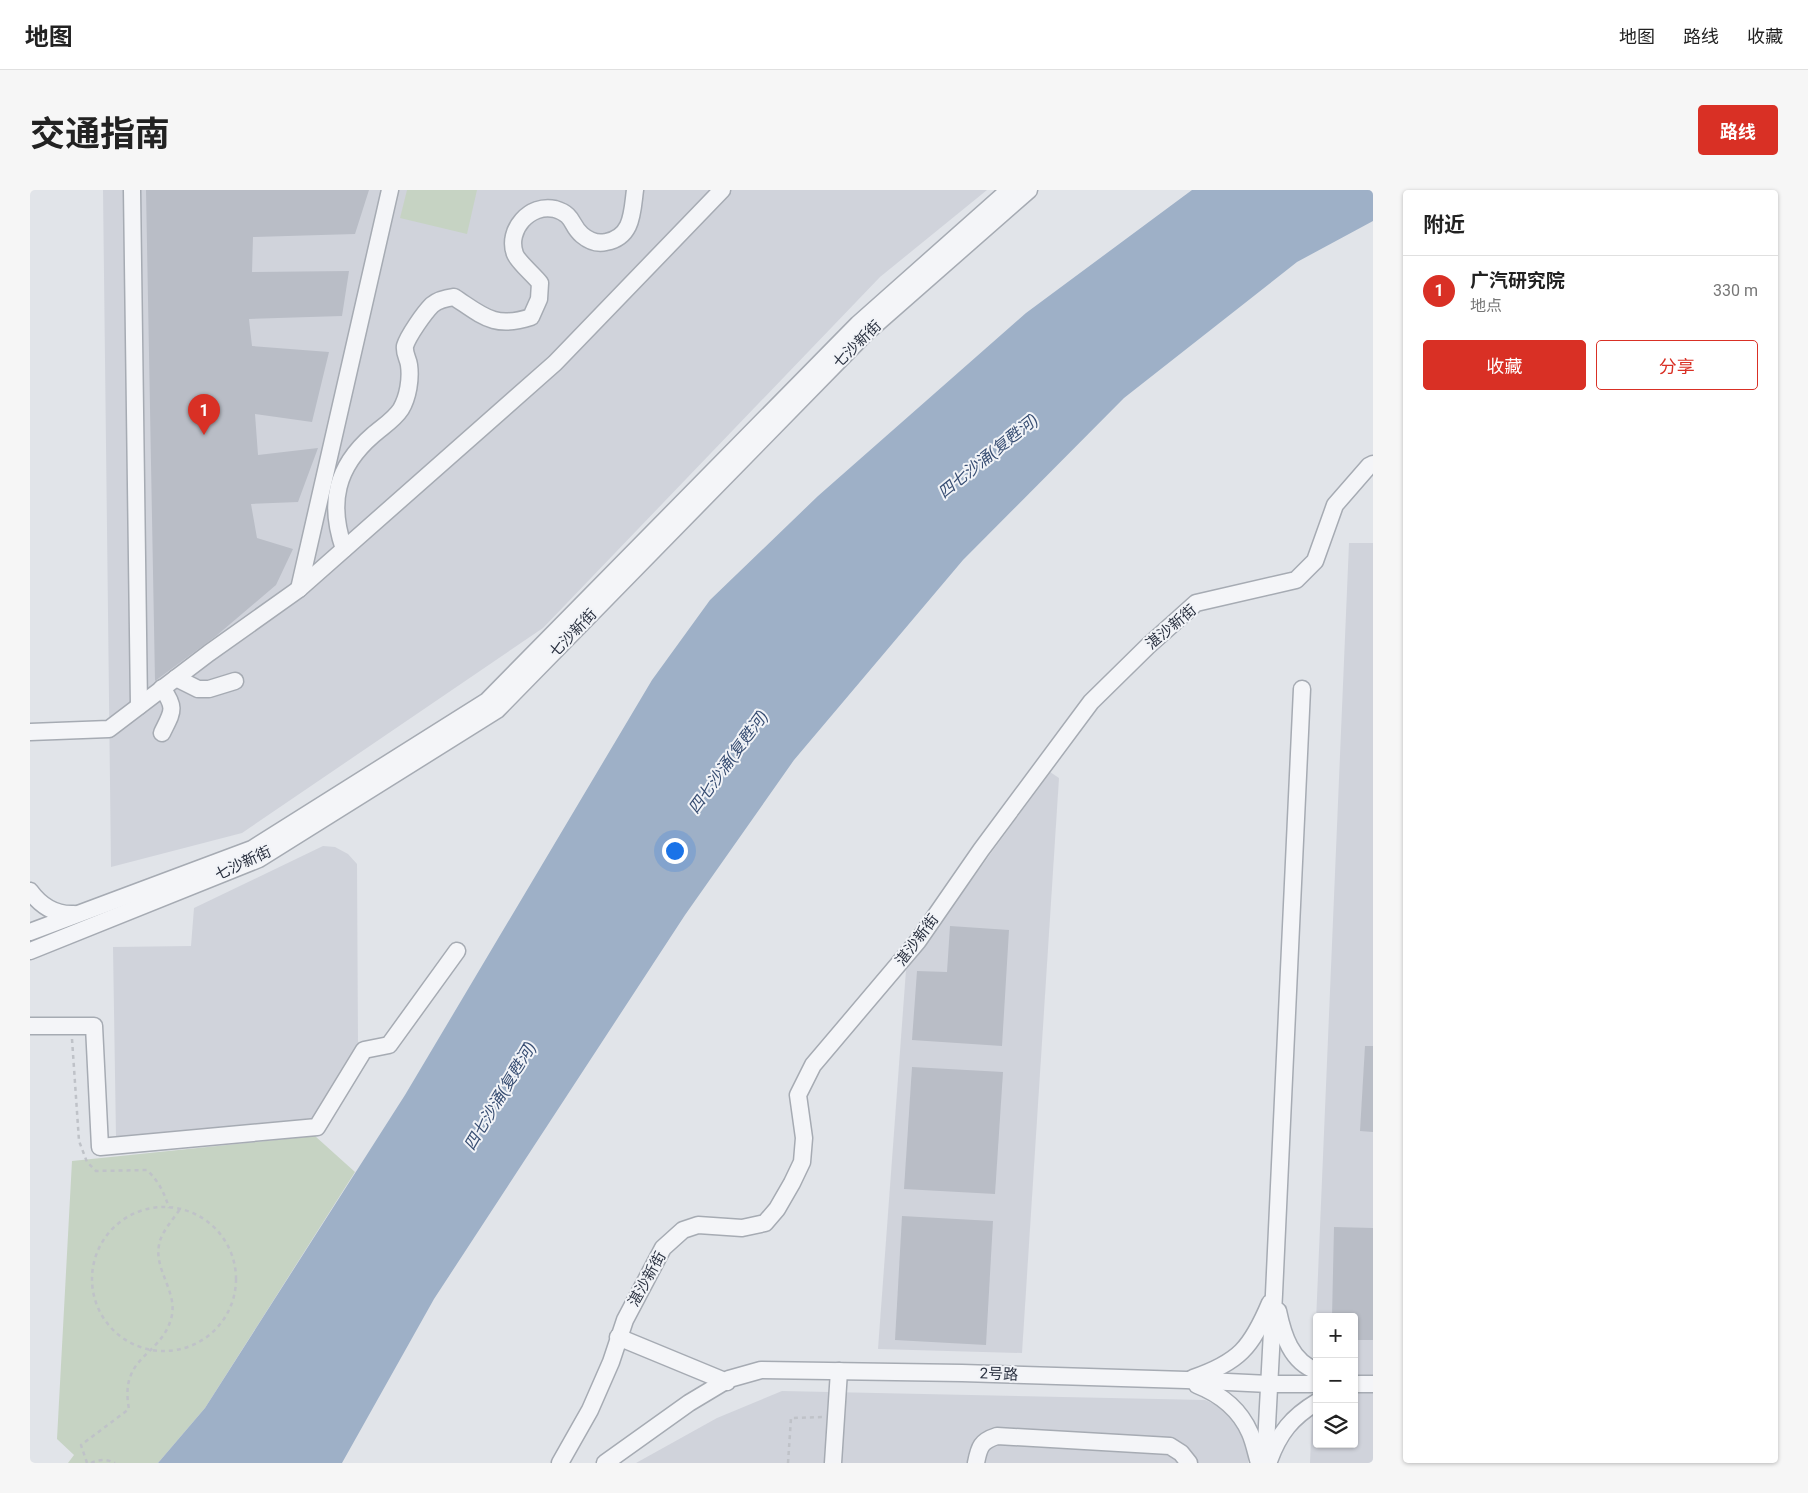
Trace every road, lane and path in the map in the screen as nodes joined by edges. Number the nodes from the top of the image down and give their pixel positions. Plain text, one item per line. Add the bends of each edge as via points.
1 (132, 190) edge
2 (390, 190) edge
3 (635, 190) edge
4 (722, 190) edge
5 (1009, 190) edge
6 (1029, 190) edge
7 (1373, 464) edge
8 (344, 549) junction
9 (299, 589) junction
10 (176, 678) junction
11 (235, 682) dead end
12 (162, 688) junction
13 (1302, 689) dead end
14 (138, 706) junction
15 (30, 732) edge
16 (162, 733) dead end
17 (30, 891) edge
18 (78, 914) junction
19 (30, 932) edge
20 (30, 951) edge
21 (457, 951) dead end
22 (30, 1026) edge
23 (180, 1209) junction
24 (1274, 1294) junction
25 (618, 1337) junction
26 (149, 1350) junction
27 (1313, 1370) edge
28 (839, 1371) junction
29 (1186, 1380) junction
30 (727, 1382) junction
31 (1269, 1384) junction
32 (1313, 1384) edge
33 (1315, 1403) edge
34 (836, 1417) junction
35 (87, 1463) edge
36 (91, 1463) edge
37 (115, 1463) edge
38 (560, 1463) edge
39 (605, 1463) edge
40 (788, 1463) edge
41 (833, 1463) edge
42 (976, 1463) edge
43 (1188, 1463) edge
44 (1260, 1463) edge
45 (1264, 1463) edge
46 (1268, 1463) edge

1 - 14 street
2 - 9 street
3 - 8 street via 625,233 614,240 600,243 588,239 566,214 554,209 541,208 518,225 512,237 516,255 540,283 539,299 531,318 495,322 454,297 433,304 406,346 410,379 401,410 372,436 343,471 337,504 339,534
4 - 8 street via 555,363
5 - 18 street, 七沙新街 via 858,324 487,701 252,849
6 - 20 street, 七沙新街 via 866,333 498,710 259,859
7 - 25 street, 湛沙新街 via 1335,505 1315,561 1296,580 1196,603 1091,702 918,941 813,1065 798,1095 804,1138 802,1162 778,1209 765,1223 742,1228 698,1225 683,1230 664,1248
8 - 9 street
9 - 10 street
10 - 11 street via 198,688 209,689
10 - 12 street
12 - 14 street
12 - 16 street via 171,701 172,713
13 - 24 street
14 - 15 street via 109,729
17 - 18 street via 49,910 63,915
18 - 19 street, 七沙新街
21 - 22 street via 389,1045 364,1050 316,1128 100,1147 94,1026
23 - 26 path via 159,1243 158,1254 172,1295 171,1320
23 - 26 path via 200,1217 218,1231 230,1250 234,1264 235,1294 227,1316 212,1333 193,1346 171,1352
23 - 26 path via 154,1208 131,1216 111,1231 98,1252 92,1277 96,1302 107,1324 126,1341
24 - 27 street via 1290,1350 1307,1368
24 - 29 street via 1250,1344 1235,1358 1214,1370
24 - 31 street
25 - 30 street
25 - 38 street, 湛沙新街 via 590,1410
26 - 35 path via 132,1370 127,1395 129,1408 81,1445
28 - 29 street, 2号路
28 - 30 street, 2号路 via 761,1370
28 - 34 street
29 - 31 street, 2号路
29 - 44 street via 1213,1391 1230,1404 1250,1432
30 - 39 street, 2号路 via 688,1403
31 - 32 street, 2号路
31 - 45 street
33 - 46 street via 1285,1427
34 - 40 path via 791,1418
34 - 41 street
36 - 37 path via 100,1460
42 - 43 street via 978,1450 985,1440 997,1436 1170,1446

